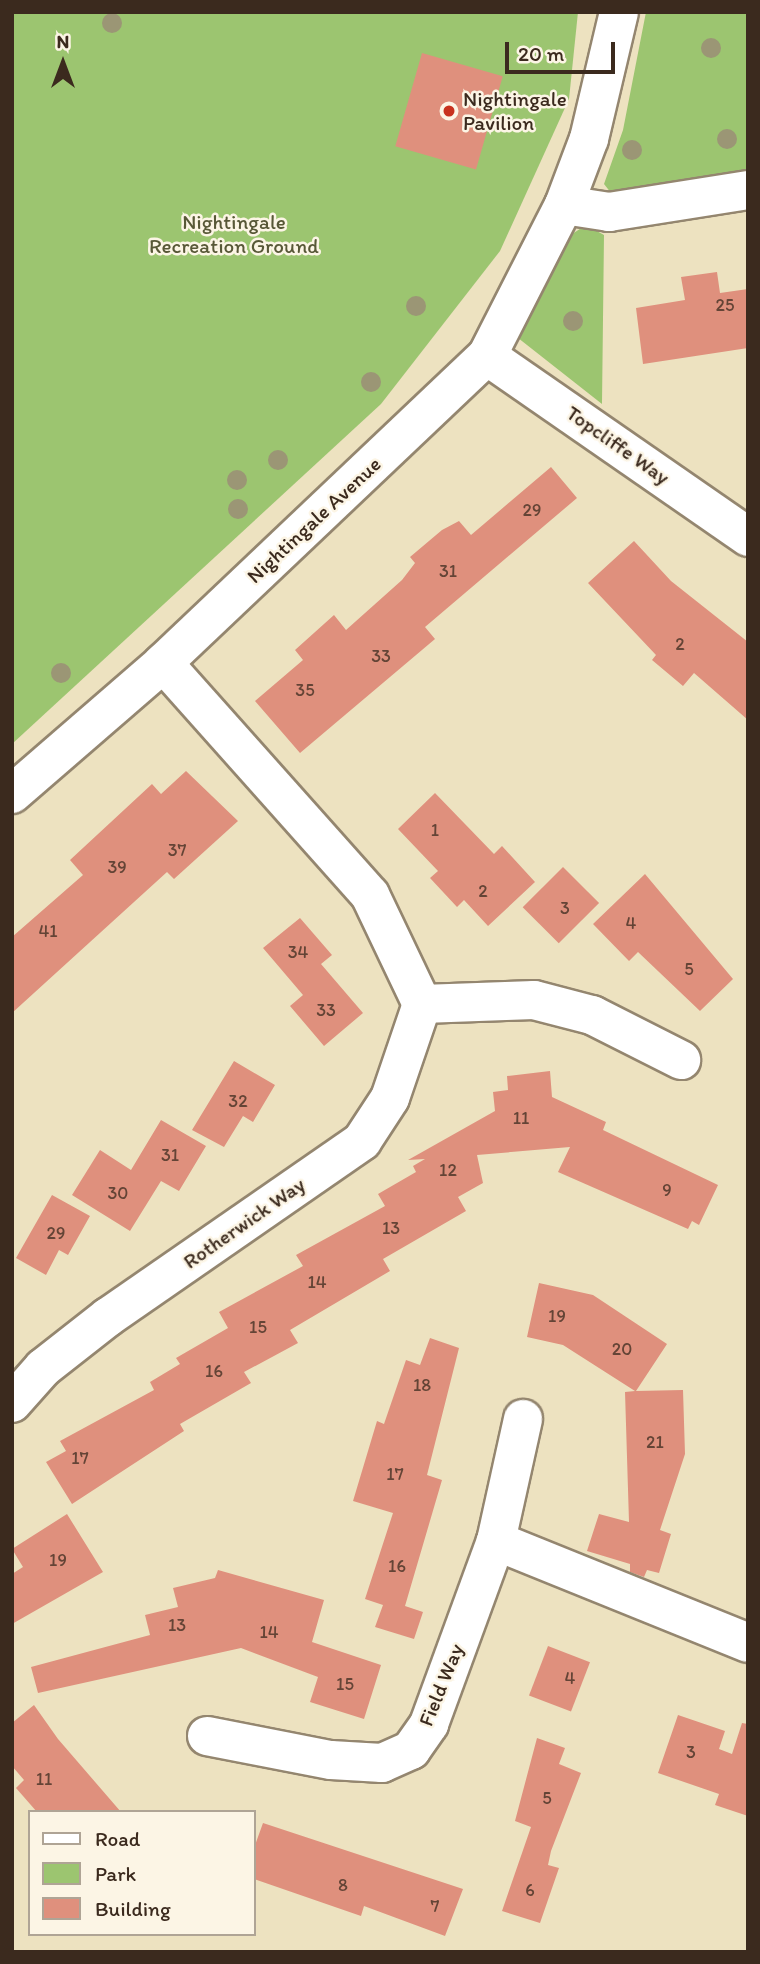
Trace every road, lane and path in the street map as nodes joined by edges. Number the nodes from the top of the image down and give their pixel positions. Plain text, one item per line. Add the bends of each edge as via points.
1 (619, 12) edge
2 (748, 190) edge
3 (564, 205) junction
4 (487, 356) junction
5 (748, 537) edge
6 (163, 663) junction
7 (12, 794) edge
8 (422, 1004) junction
9 (681, 1060) dead end
10 (12, 1403) edge
11 (523, 1419) dead end
12 (496, 1541) junction
13 (748, 1643) edge
14 (207, 1736) dead end

1 - 3 street, Nightingale Avenue via 602,100
2 - 3 street via 609,212
3 - 4 street, Nightingale Avenue
4 - 5 street, Topcliffe Way
4 - 6 street, Nightingale Avenue
6 - 7 street, Nightingale Avenue
6 - 8 street via 370,895
8 - 9 street via 534,1000 592,1014
8 - 10 street, Rotherwick Way via 390,1098 362,1141 108,1317 43,1368
11 - 12 street, Field Way
12 - 13 street
12 - 14 street, Field Way via 429,1724 411,1751 382,1763 331,1760

